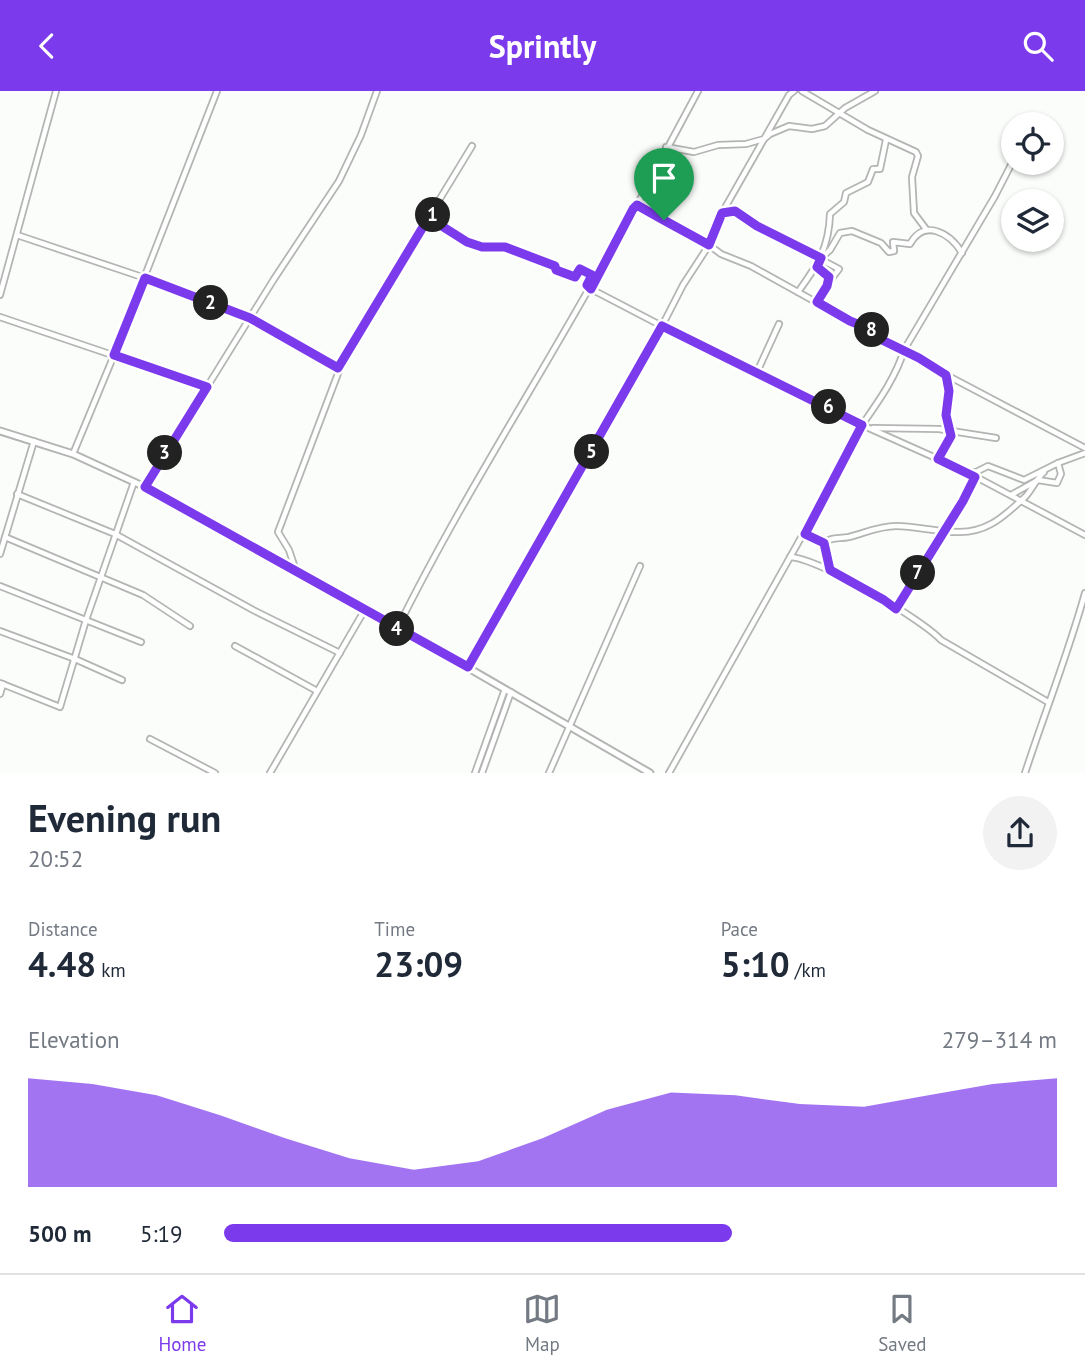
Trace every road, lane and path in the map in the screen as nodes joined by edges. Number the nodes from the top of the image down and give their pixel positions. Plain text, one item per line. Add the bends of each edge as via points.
1 (56, 91) edge
2 (217, 91) edge
3 (376, 91) edge
4 (698, 91) edge
5 (794, 91) edge
6 (802, 91) edge
7 (875, 91) edge
8 (841, 112) junction
9 (764, 139) junction
10 (886, 140) junction
11 (472, 146) dead end
12 (666, 147) junction
13 (1005, 175) edge
14 (637, 205) junction
15 (432, 212) junction
16 (722, 213) junction
17 (926, 229) junction
18 (17, 235) junction
19 (709, 245) junction
20 (962, 253) junction
21 (821, 258) junction
22 (817, 267) junction
23 (829, 277) junction
24 (145, 278) junction
25 (591, 289) junction
26 (798, 292) junction
27 (0, 295) edge
28 (817, 302) junction
29 (0, 317) edge
30 (250, 318) junction
31 (779, 324) dead end
32 (662, 326) junction
33 (904, 350) junction
34 (114, 355) junction
35 (338, 368) junction
36 (757, 372) junction
37 (946, 375) junction
38 (207, 387) junction
39 (862, 425) junction
40 (869, 428) junction
41 (0, 431) edge
42 (948, 431) junction
43 (996, 438) dead end
44 (34, 441) junction
45 (1085, 450) edge
46 (73, 454) junction
47 (938, 459) junction
48 (1058, 463) junction
49 (965, 471) junction
50 (1044, 472) junction
51 (975, 477) junction
52 (134, 482) junction
53 (1034, 482) junction
54 (145, 487) junction
55 (17, 494) junction
56 (1011, 495) junction
57 (1020, 500) junction
58 (943, 531) junction
59 (115, 534) junction
60 (805, 534) junction
61 (1085, 535) edge
62 (5, 537) junction
63 (824, 543) junction
64 (0, 554) edge
65 (790, 557) junction
66 (640, 566) dead end
67 (830, 570) junction
68 (296, 571) junction
69 (102, 576) junction
70 (0, 586) edge
71 (1085, 593) edge
72 (896, 609) junction
73 (364, 611) junction
74 (86, 620) junction
75 (190, 626) dead end
76 (397, 629) junction
77 (0, 631) edge
78 (141, 642) dead end
79 (235, 646) dead end
80 (340, 653) junction
81 (75, 659) junction
82 (468, 667) junction
83 (122, 680) dead end
84 (1, 683) edge
85 (317, 691) junction
86 (508, 691) junction
87 (0, 694) edge
88 (1048, 702) junction
89 (569, 725) junction
90 (150, 739) dead end
91 (215, 772) edge
92 (270, 772) edge
93 (475, 772) edge
94 (482, 772) edge
95 (549, 772) edge
96 (648, 772) edge
97 (669, 772) edge
98 (1025, 772) edge

1 - 18 street
2 - 24 street
3 - 30 street via 339,181
4 - 12 street
5 - 9 street
6 - 8 street
7 - 8 street
8 - 9 street via 825,126 789,126
8 - 10 street
9 - 12 street via 694,152
9 - 16 street
10 - 17 street via 918,156 912,177 914,212
10 - 21 street via 880,169 873,169 868,182 846,193 830,214
11 - 15 street
12 - 14 street
13 - 20 street
14 - 19 street
14 - 25 street
15 - 25 street via 437,223 475,246 518,250 570,277 580,269 592,275 587,285
15 - 35 street
16 - 19 street
16 - 21 street via 735,211
17 - 20 street via 937,230
17 - 21 street via 910,244 893,242 894,251 889,252 881,243 847,231 840,233
18 - 24 street
18 - 27 street
19 - 26 street
19 - 32 street
20 - 33 street
21 - 22 street
21 - 23 street via 839,269
22 - 23 street
22 - 26 street
23 - 28 street
24 - 30 street
24 - 34 street
25 - 32 street
25 - 76 street via 423,576
26 - 28 street
28 - 33 street
29 - 34 street
30 - 35 street
30 - 38 street
31 - 36 street
32 - 36 street
32 - 82 street
33 - 37 street
33 - 39 street
34 - 38 street
34 - 46 street
35 - 68 street via 278,532
36 - 39 street
37 - 42 street
37 - 45 street
38 - 54 street
39 - 40 street
39 - 60 street
40 - 42 street
40 - 47 street
41 - 44 street
42 - 43 street
42 - 47 street via 950,438
44 - 46 street
44 - 55 street
45 - 48 street
46 - 52 street
47 - 49 street
48 - 50 street
48 - 53 street via 1061,474 1057,483
49 - 50 street via 988,466 1024,480
49 - 51 street
50 - 53 street
51 - 56 street
51 - 58 street
52 - 54 street
52 - 59 street
53 - 56 street
53 - 57 street
54 - 68 street
55 - 59 street
55 - 62 street
56 - 57 street
57 - 58 street via 991,524 962,532
57 - 61 street
58 - 63 street via 884,527
58 - 72 street
59 - 69 street
59 - 80 street
60 - 63 street
60 - 65 street
62 - 64 street
62 - 69 street
63 - 67 street
65 - 67 street
65 - 97 street
66 - 89 street
67 - 72 street
68 - 73 street
69 - 74 street
69 - 75 street via 143,595
70 - 74 street
71 - 88 street
72 - 88 street
73 - 76 street
73 - 80 street
74 - 78 street
74 - 81 street
76 - 82 street
77 - 81 street
79 - 85 street
80 - 85 street
81 - 83 street
81 - 84 street via 60,707
82 - 86 street
84 - 87 street
85 - 92 street
86 - 89 street
86 - 93 street
86 - 94 street
88 - 98 street
89 - 95 street
89 - 96 street
90 - 91 street

